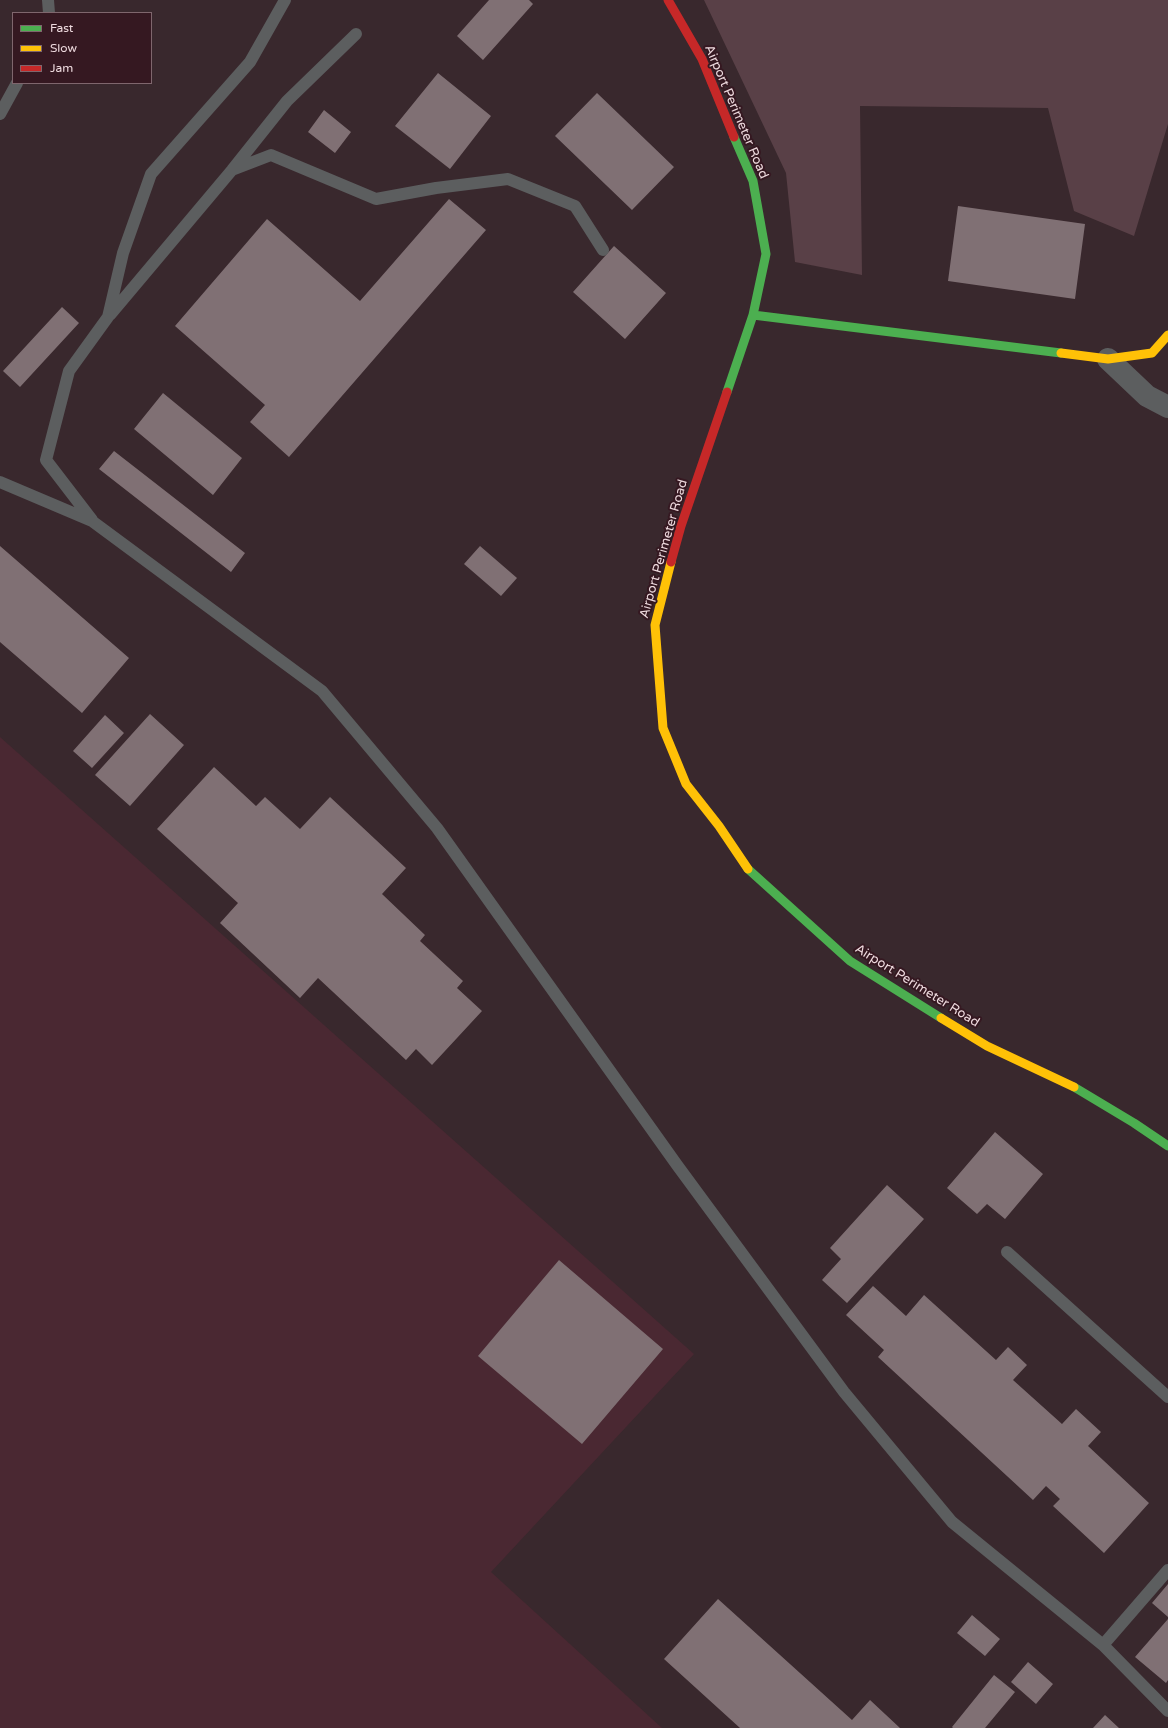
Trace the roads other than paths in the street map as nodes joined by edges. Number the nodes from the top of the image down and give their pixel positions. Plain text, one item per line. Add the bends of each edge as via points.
1 (48, 0) edge
2 (285, 0) edge
3 (668, 0) edge
4 (49, 12) edge
5 (356, 34) dead end
6 (16, 84) edge
7 (0, 114) edge
8 (232, 170) junction
9 (603, 250) dead end
10 (753, 315) junction
11 (108, 317) junction
12 (1168, 335) edge
13 (1108, 359) junction
14 (1168, 407) edge
15 (0, 482) edge
16 (92, 520) junction
17 (1168, 1146) edge
18 (1007, 1252) dead end
19 (1168, 1397) edge
20 (1168, 1570) edge
21 (1103, 1645) junction
22 (1168, 1710) edge

1 - 4 lane
2 - 11 lane via 250,62 151,174 122,253
3 - 10 street, Airport Perimeter Road via 702,59 753,181 766,254
5 - 8 lane via 287,101
6 - 7 lane
8 - 9 lane via 271,155 376,199 508,179 575,206
8 - 11 lane
10 - 13 street
10 - 17 street, Airport Perimeter Road via 681,526 655,625 663,728 686,784 752,872 850,962 987,1046 1064,1081
11 - 16 lane via 69,371 46,460
12 - 13 street via 1152,353
13 - 14 street via 1147,396
15 - 16 lane
16 - 21 lane via 322,691 437,828 677,1165 844,1392 952,1522
18 - 19 lane
20 - 21 lane
21 - 22 lane

